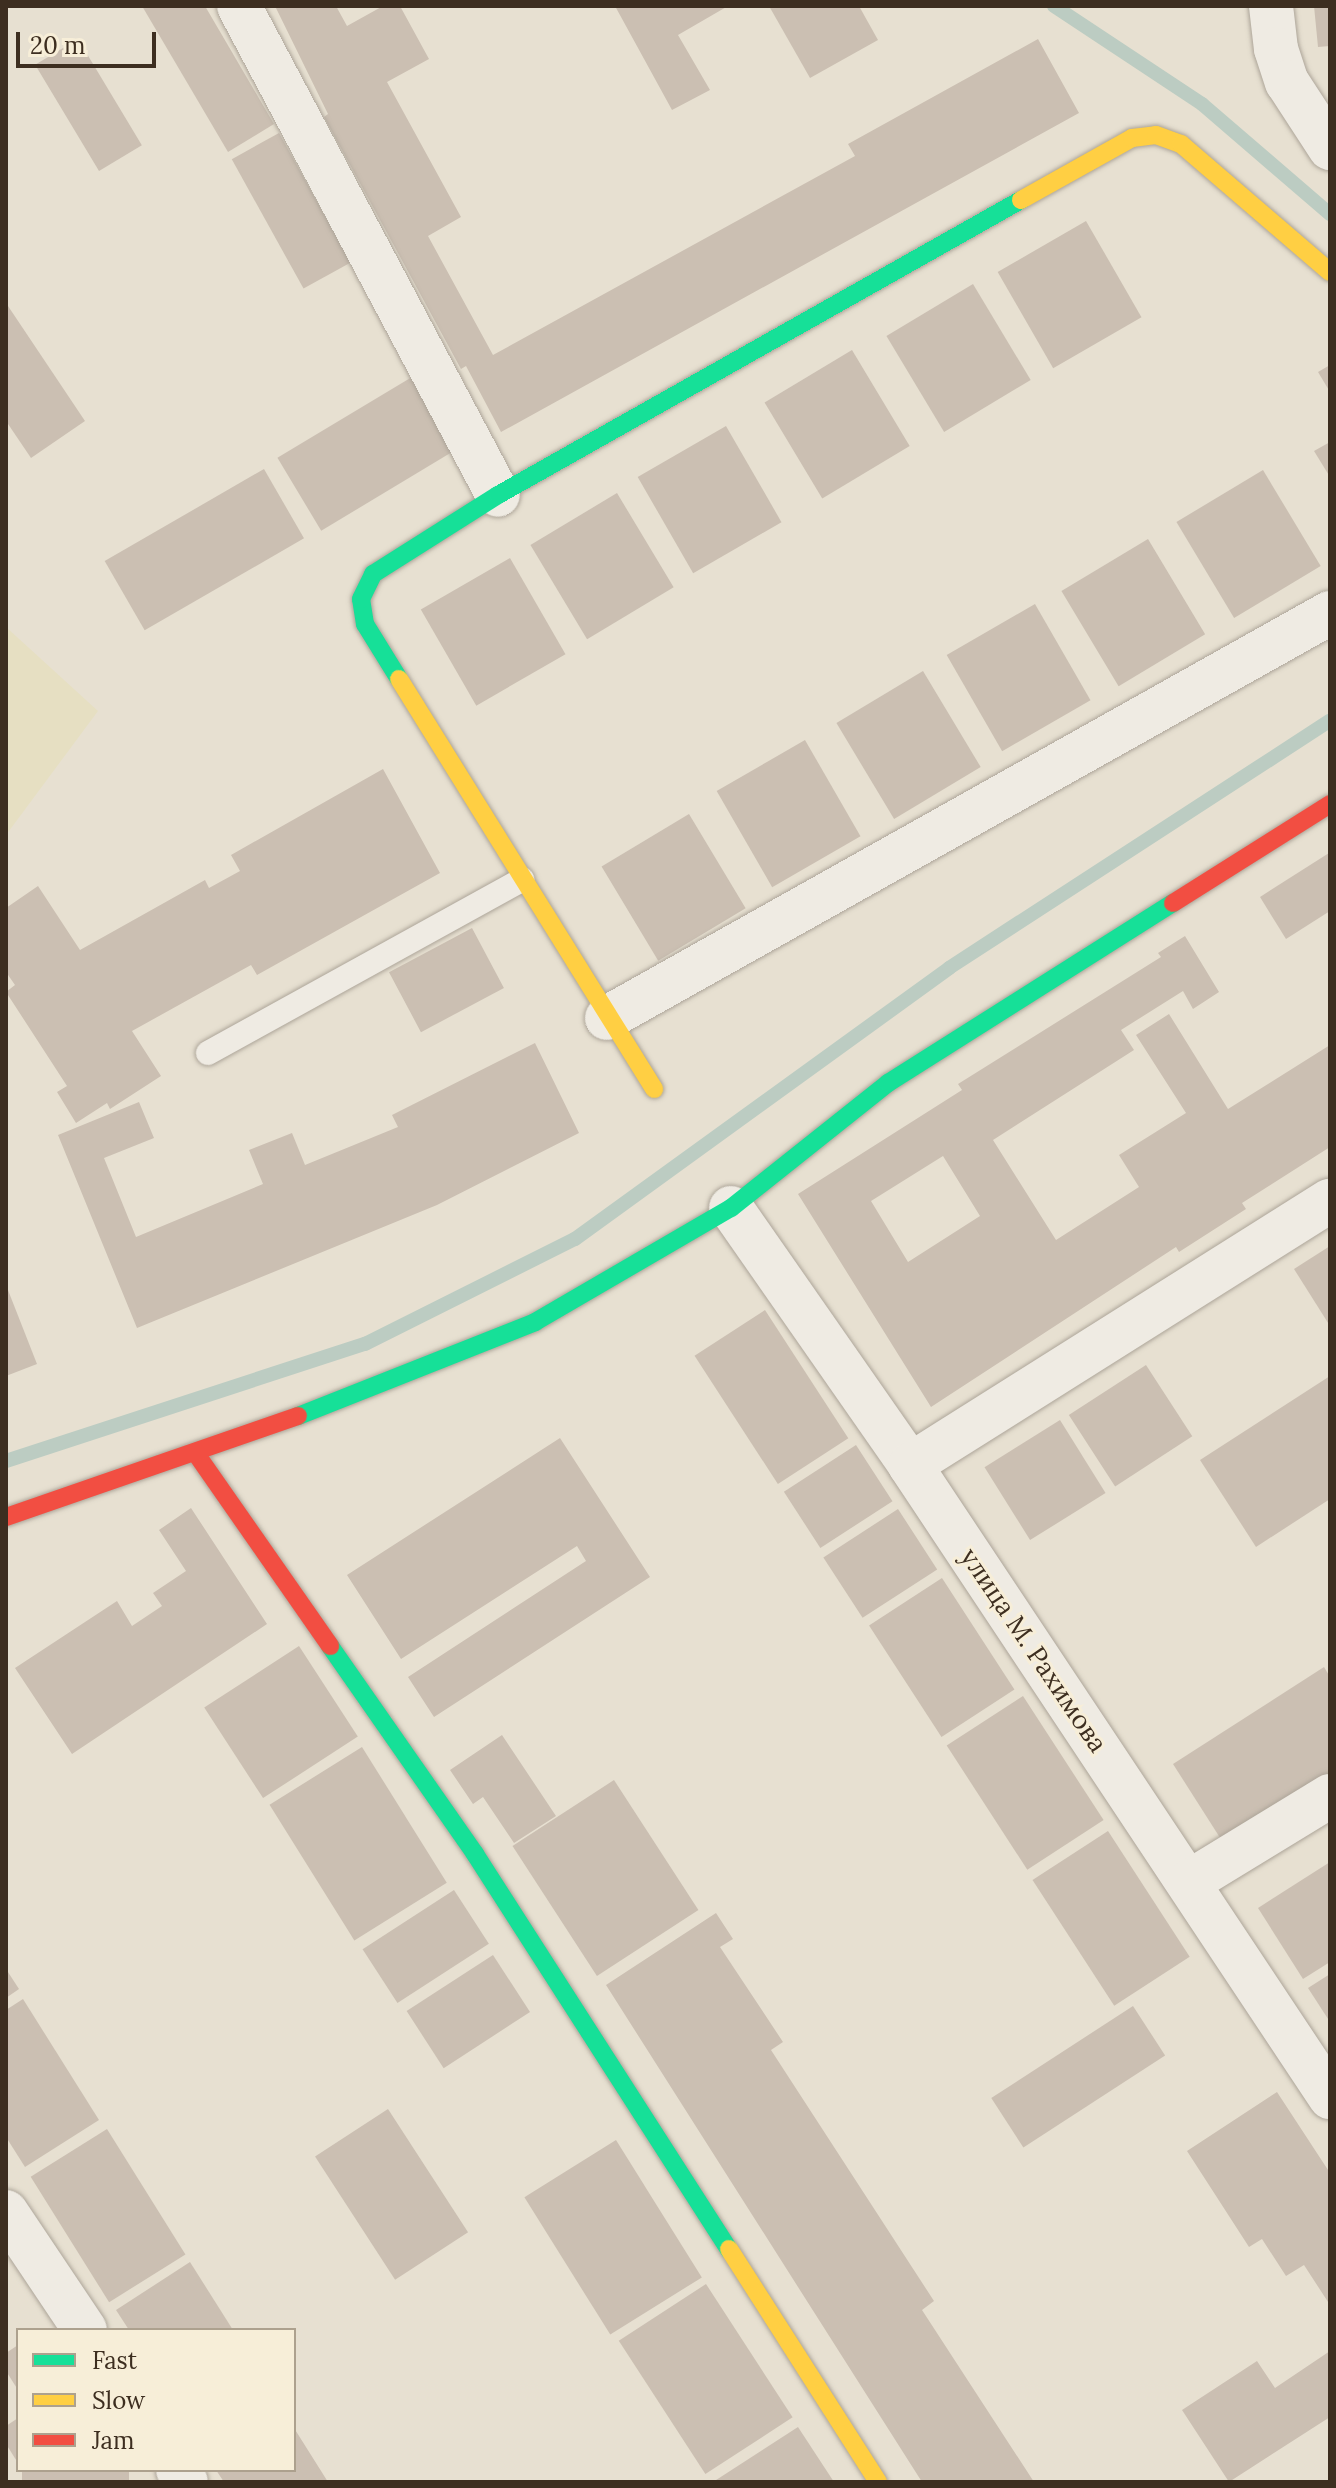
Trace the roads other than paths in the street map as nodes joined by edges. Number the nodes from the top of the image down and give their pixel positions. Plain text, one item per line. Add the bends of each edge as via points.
1 (239, 6) edge
2 (1271, 6) edge
3 (1330, 148) edge
4 (1330, 272) edge
5 (498, 495) junction
6 (1330, 613) edge
7 (1330, 804) edge
8 (522, 880) junction
9 (607, 1018) junction
10 (208, 1053) dead end
11 (654, 1089) dead end
12 (1330, 1201) edge
13 (731, 1208) junction
14 (197, 1455) junction
15 (910, 1465) junction
16 (6, 1517) edge
17 (1330, 1796) edge
18 (1189, 1882) junction
19 (1330, 2097) edge
20 (6, 2212) edge
21 (84, 2328) edge
22 (878, 2482) edge

1 - 5 street
2 - 3 street via 1287,82
4 - 5 street via 1181,144 1156,135 1132,138
5 - 8 street via 373,574 361,599 365,624
6 - 9 street
7 - 13 street via 888,1083
8 - 9 street
8 - 10 lane
9 - 11 street
12 - 15 street
13 - 14 street via 535,1322
13 - 15 street, улица М. Рахимова
14 - 16 street
14 - 22 street via 475,1854
15 - 18 street, улица М. Рахимова
17 - 18 street
18 - 19 street, улица М. Рахимова
20 - 21 street

